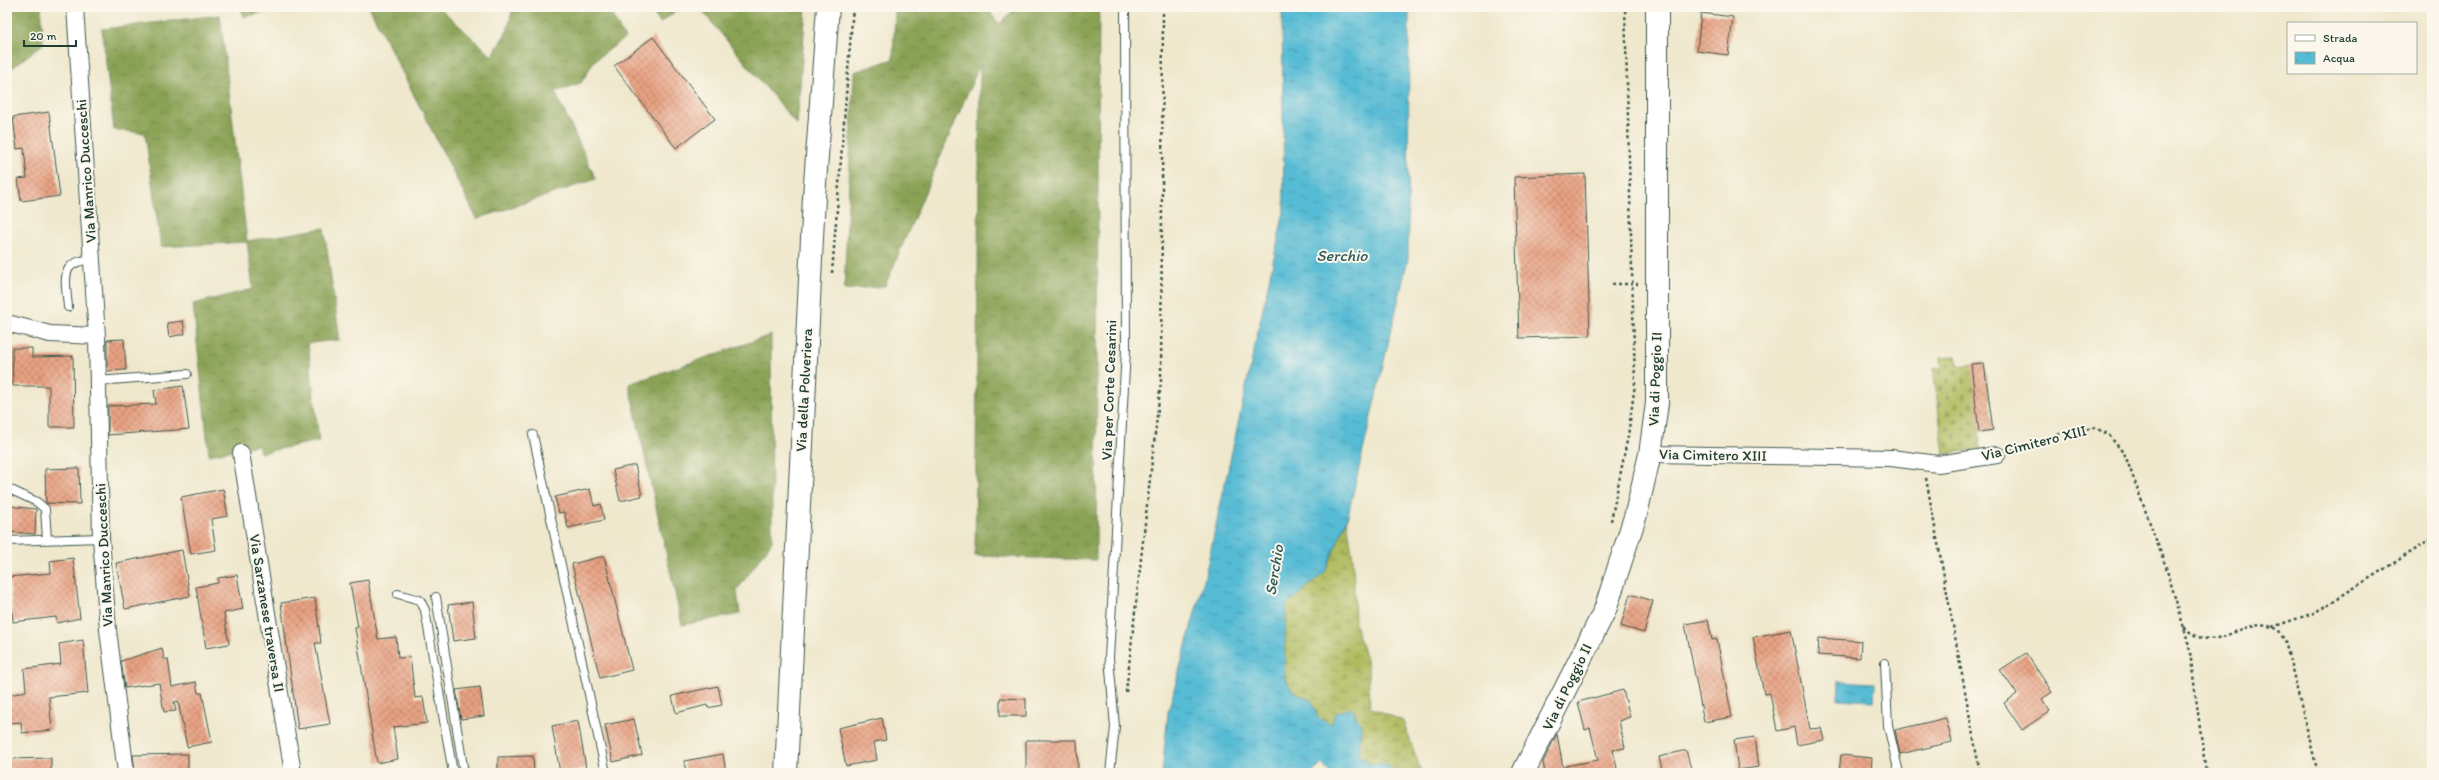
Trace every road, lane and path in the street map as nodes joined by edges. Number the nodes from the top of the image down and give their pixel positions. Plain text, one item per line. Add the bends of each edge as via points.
1 (75, 7) edge
2 (828, 7) edge
3 (1125, 7) edge
4 (1163, 7) edge
5 (1625, 7) edge
6 (1657, 7) edge
7 (92, 260) junction
8 (1612, 284) dead end
9 (1632, 284) junction
10 (68, 306) dead end
11 (7, 323) edge
12 (96, 336) junction
13 (187, 374) dead end
14 (98, 381) junction
15 (533, 435) dead end
16 (241, 453) dead end
17 (1650, 454) junction
18 (1997, 455) joint
19 (1923, 462) junction
20 (7, 488) edge
21 (1610, 527) dead end
22 (100, 538) junction
23 (47, 539) junction
24 (2432, 539) edge
25 (7, 541) edge
26 (398, 594) dead end
27 (436, 597) dead end
28 (2182, 625) junction
29 (2272, 627) junction
30 (1885, 663) dead end
31 (1126, 693) dead end
32 (126, 773) edge
33 (293, 773) edge
34 (453, 773) edge
35 (464, 773) edge
36 (606, 773) edge
37 (786, 773) edge
38 (1110, 773) edge
39 (1523, 773) edge
40 (1899, 773) edge
41 (1980, 773) edge
42 (2206, 773) edge
43 (2318, 773) edge

1 - 7 street, Via Manrico Ducceschi
2 - 37 main road, Via della Polveriera via 814,197
3 - 38 lane, Via per Corte Cesarini via 1126,350 1109,658 1116,727
4 - 31 path via 1161,381
5 - 9 path
6 - 17 main road, Via di Poggio II via 1657,402
7 - 10 lane via 73,262 68,267
7 - 12 street, Via Manrico Ducceschi
8 - 9 path
9 - 21 path via 1635,384 1628,436
11 - 12 street via 50,334
12 - 14 street, Via Manrico Ducceschi
13 - 14 lane
14 - 22 street, Via Manrico Ducceschi
15 - 36 lane
16 - 33 street, Via Sarzanese traversa II
17 - 19 street, Via Cimitero XIII via 1892,458
17 - 39 main road, Via di Poggio II via 1636,514 1605,610
18 - 19 street, Via Cimitero XIII via 1938,464
18 - 28 path, Via Cimitero XIII via 2066,432 2095,428 2108,434 2124,455 2166,567
19 - 41 path
20 - 23 lane via 37,502 45,509
22 - 23 lane
22 - 32 street, Via Manrico Ducceschi via 108,630
23 - 25 lane
24 - 29 path via 2314,613
26 - 34 lane via 420,600 425,610
27 - 35 lane
28 - 29 path via 2194,636 2208,640 2261,624
28 - 42 path, Via Cimitero XIII via 2189,645
29 - 43 path via 2278,629 2285,642
30 - 40 lane via 1888,726

